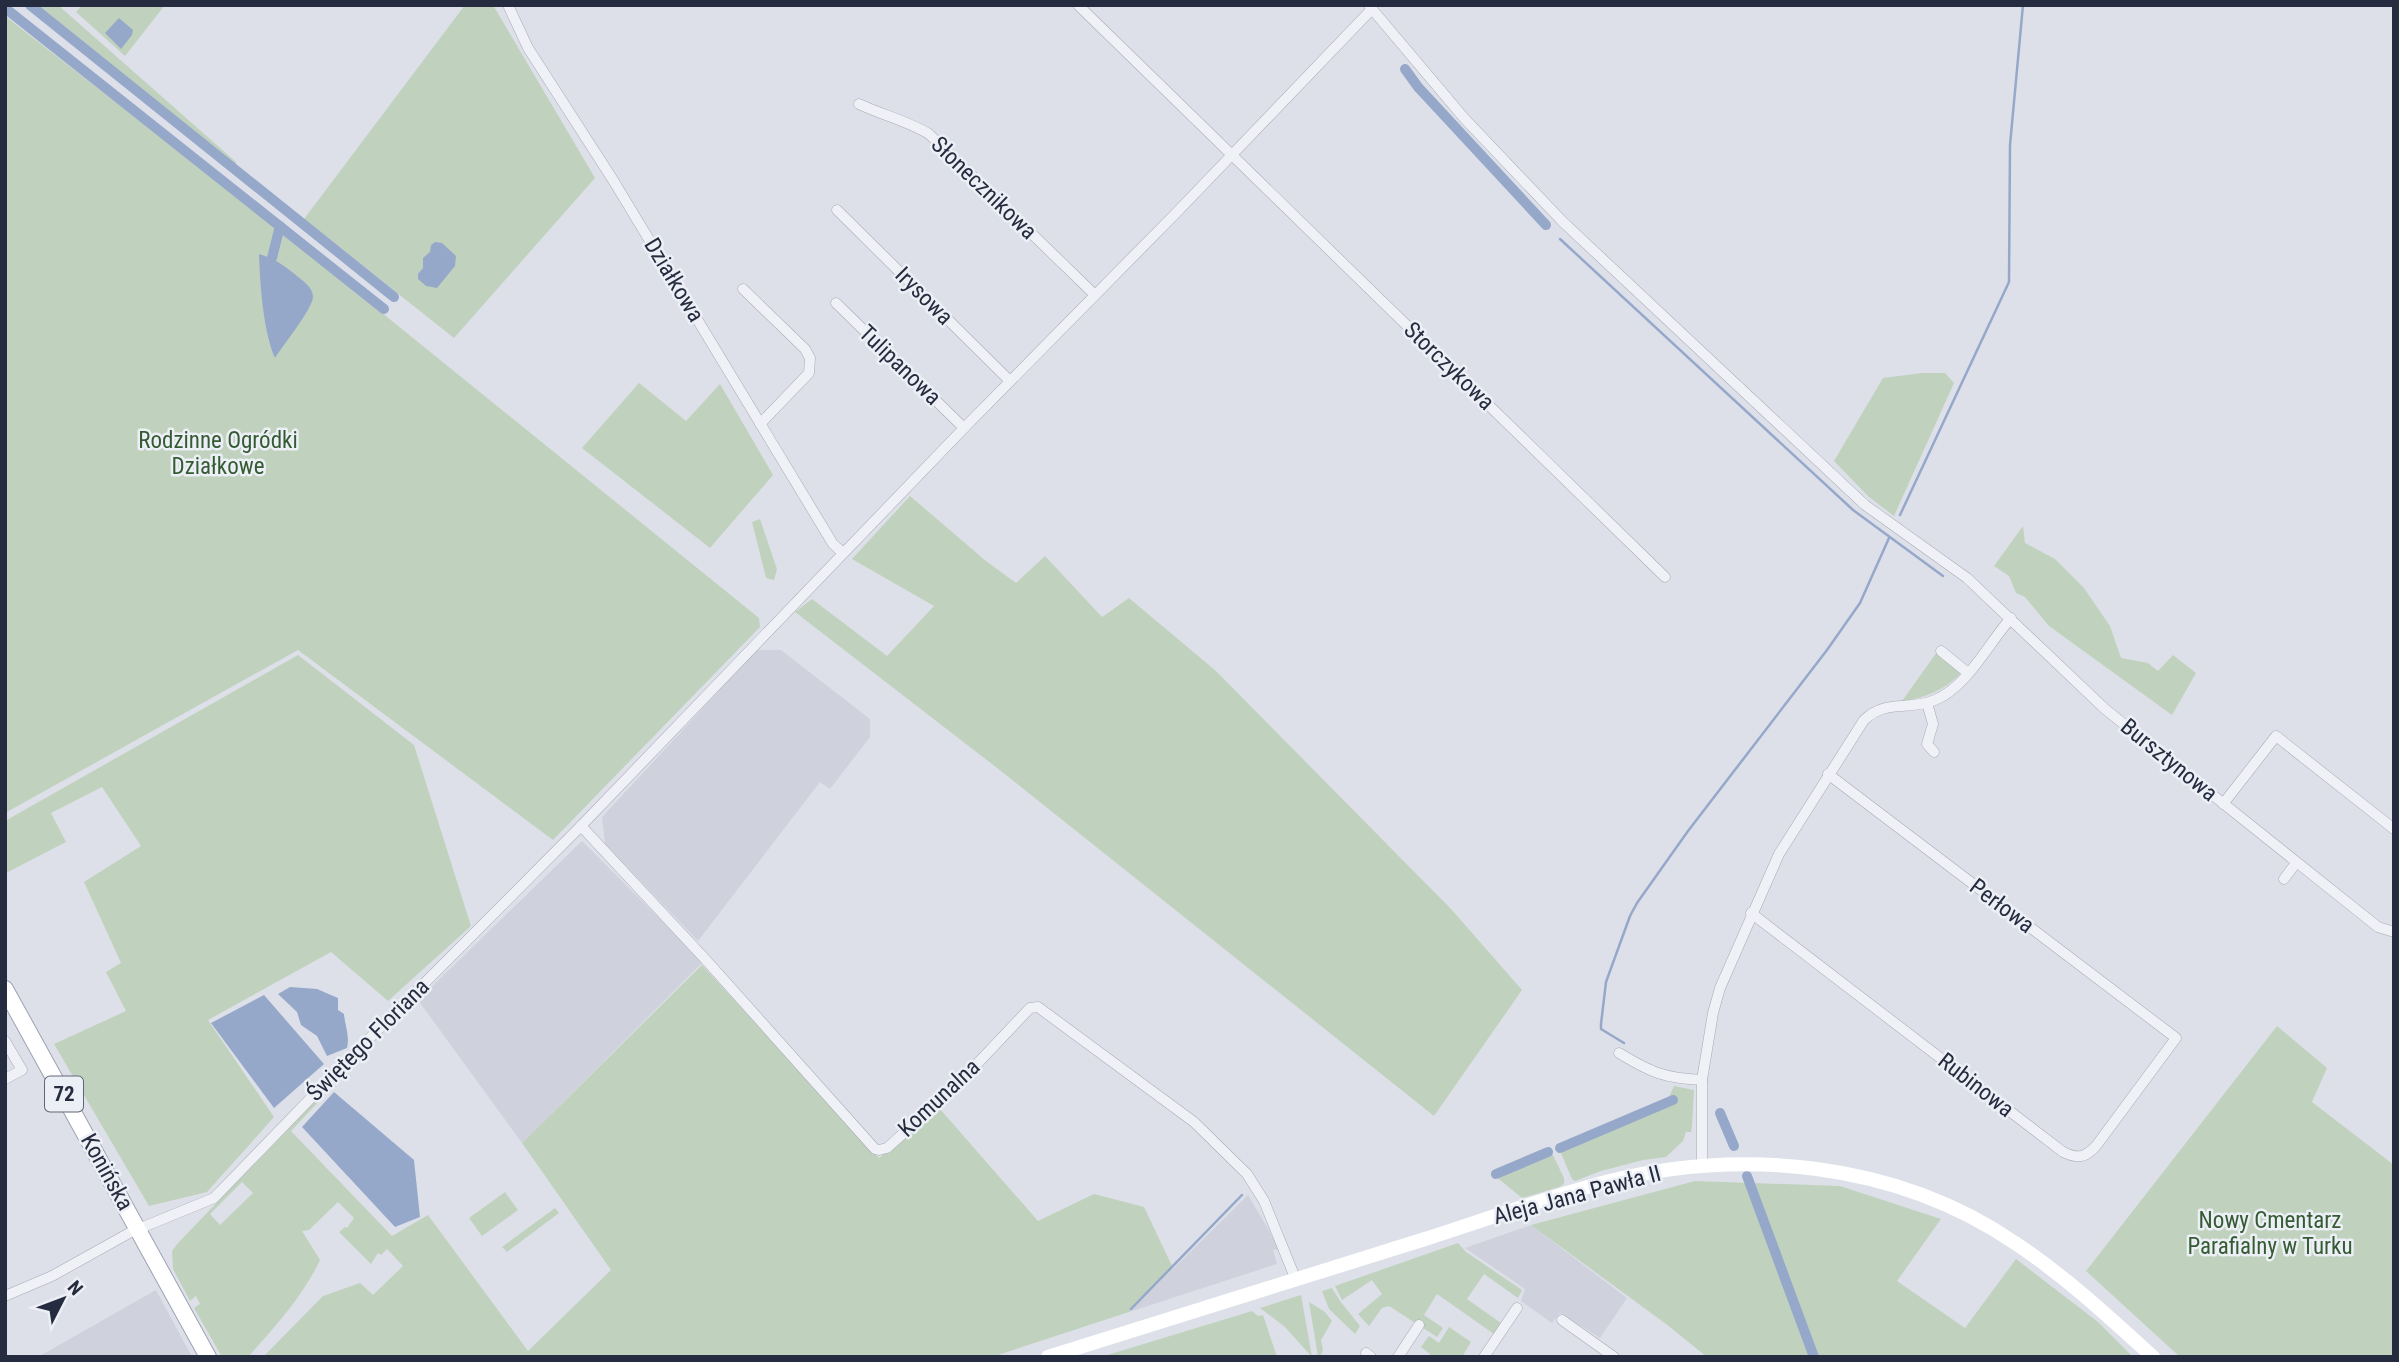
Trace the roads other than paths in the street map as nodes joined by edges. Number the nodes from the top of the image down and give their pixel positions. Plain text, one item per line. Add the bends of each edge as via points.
1 (508, 5) edge
2 (1078, 5) edge
3 (1371, 7) edge
4 (859, 104) dead end
5 (1233, 155) junction
6 (837, 210) dead end
7 (743, 289) dead end
8 (1095, 295) junction
9 (836, 303) dead end
10 (1010, 381) junction
11 (760, 424) junction
12 (964, 428) junction
13 (843, 553) junction
14 (1665, 577) dead end
15 (2011, 618) junction
16 (1941, 651) dead end
17 (1968, 673) junction
18 (1927, 703) junction
19 (1934, 752) dead end
20 (1828, 774) junction
21 (2223, 804) junction
22 (582, 826) junction
23 (2394, 829) edge
24 (2296, 863) junction
25 (2284, 879) dead end
26 (1751, 913) junction
27 (2394, 932) edge
28 (5, 989) edge
29 (2176, 1038) joint
30 (5, 1041) edge
31 (1619, 1053) dead end
32 (5, 1079) edge
33 (1702, 1080) junction
34 (1702, 1165) junction
35 (139, 1230) junction
36 (1296, 1280) junction
37 (5, 1296) edge
38 (1517, 1308) dead end
39 (1562, 1320) dead end
40 (1419, 1325) dead end
41 (208, 1357) edge
42 (1048, 1357) edge
43 (1398, 1357) edge
44 (1484, 1357) edge
45 (1614, 1357) edge
46 (2153, 1357) edge

1 - 11 street, Działkowa via 528,48 607,169
2 - 5 street, Storczykowa
3 - 5 street
3 - 15 street, Bursztynowa via 1464,117 1571,230 1865,505 1960,572
4 - 8 street, Słonecznikowa via 929,134
5 - 8 street
5 - 14 street, Storczykowa
6 - 10 street, Irysowa
7 - 11 street via 805,349 811,365 809,373
8 - 10 street
9 - 12 street, Tulipanowa
10 - 12 street
11 - 13 street, Działkowa via 833,544
12 - 13 street
13 - 22 street
15 - 17 street
15 - 21 street, Bursztynowa via 2105,709
16 - 17 street
17 - 18 street via 1955,688
18 - 19 street via 1933,724 1927,744
18 - 20 street via 1874,711 1860,724
20 - 26 street via 1779,854
20 - 29 street, Perłowa
21 - 23 street via 2276,736
21 - 24 street, Bursztynowa
22 - 35 street, Świętego Floriana via 214,1198
22 - 36 street, Komunalna via 875,1149 887,1148 1030,1008 1038,1007 1194,1122 1247,1174 1264,1201
24 - 25 street
24 - 27 street, Bursztynowa via 2378,927
26 - 29 street, Rubinowa via 2072,1156 2080,1158 2096,1146
26 - 33 street via 1717,999
28 - 35 main road, Konińska / 72
30 - 32 street via 22,1070
31 - 33 street via 1661,1076
33 - 34 street
34 - 36 main road, Aleja Jana Pawła II via 1603,1183
34 - 46 main road, Aleja Jana Pawła II via 1824,1169 1935,1201 2022,1247
35 - 37 street, Świętego Floriana
35 - 41 main road, Konińska / 72
36 - 42 main road, Aleja Jana Pawła II
38 - 44 street
39 - 45 street
40 - 43 street

